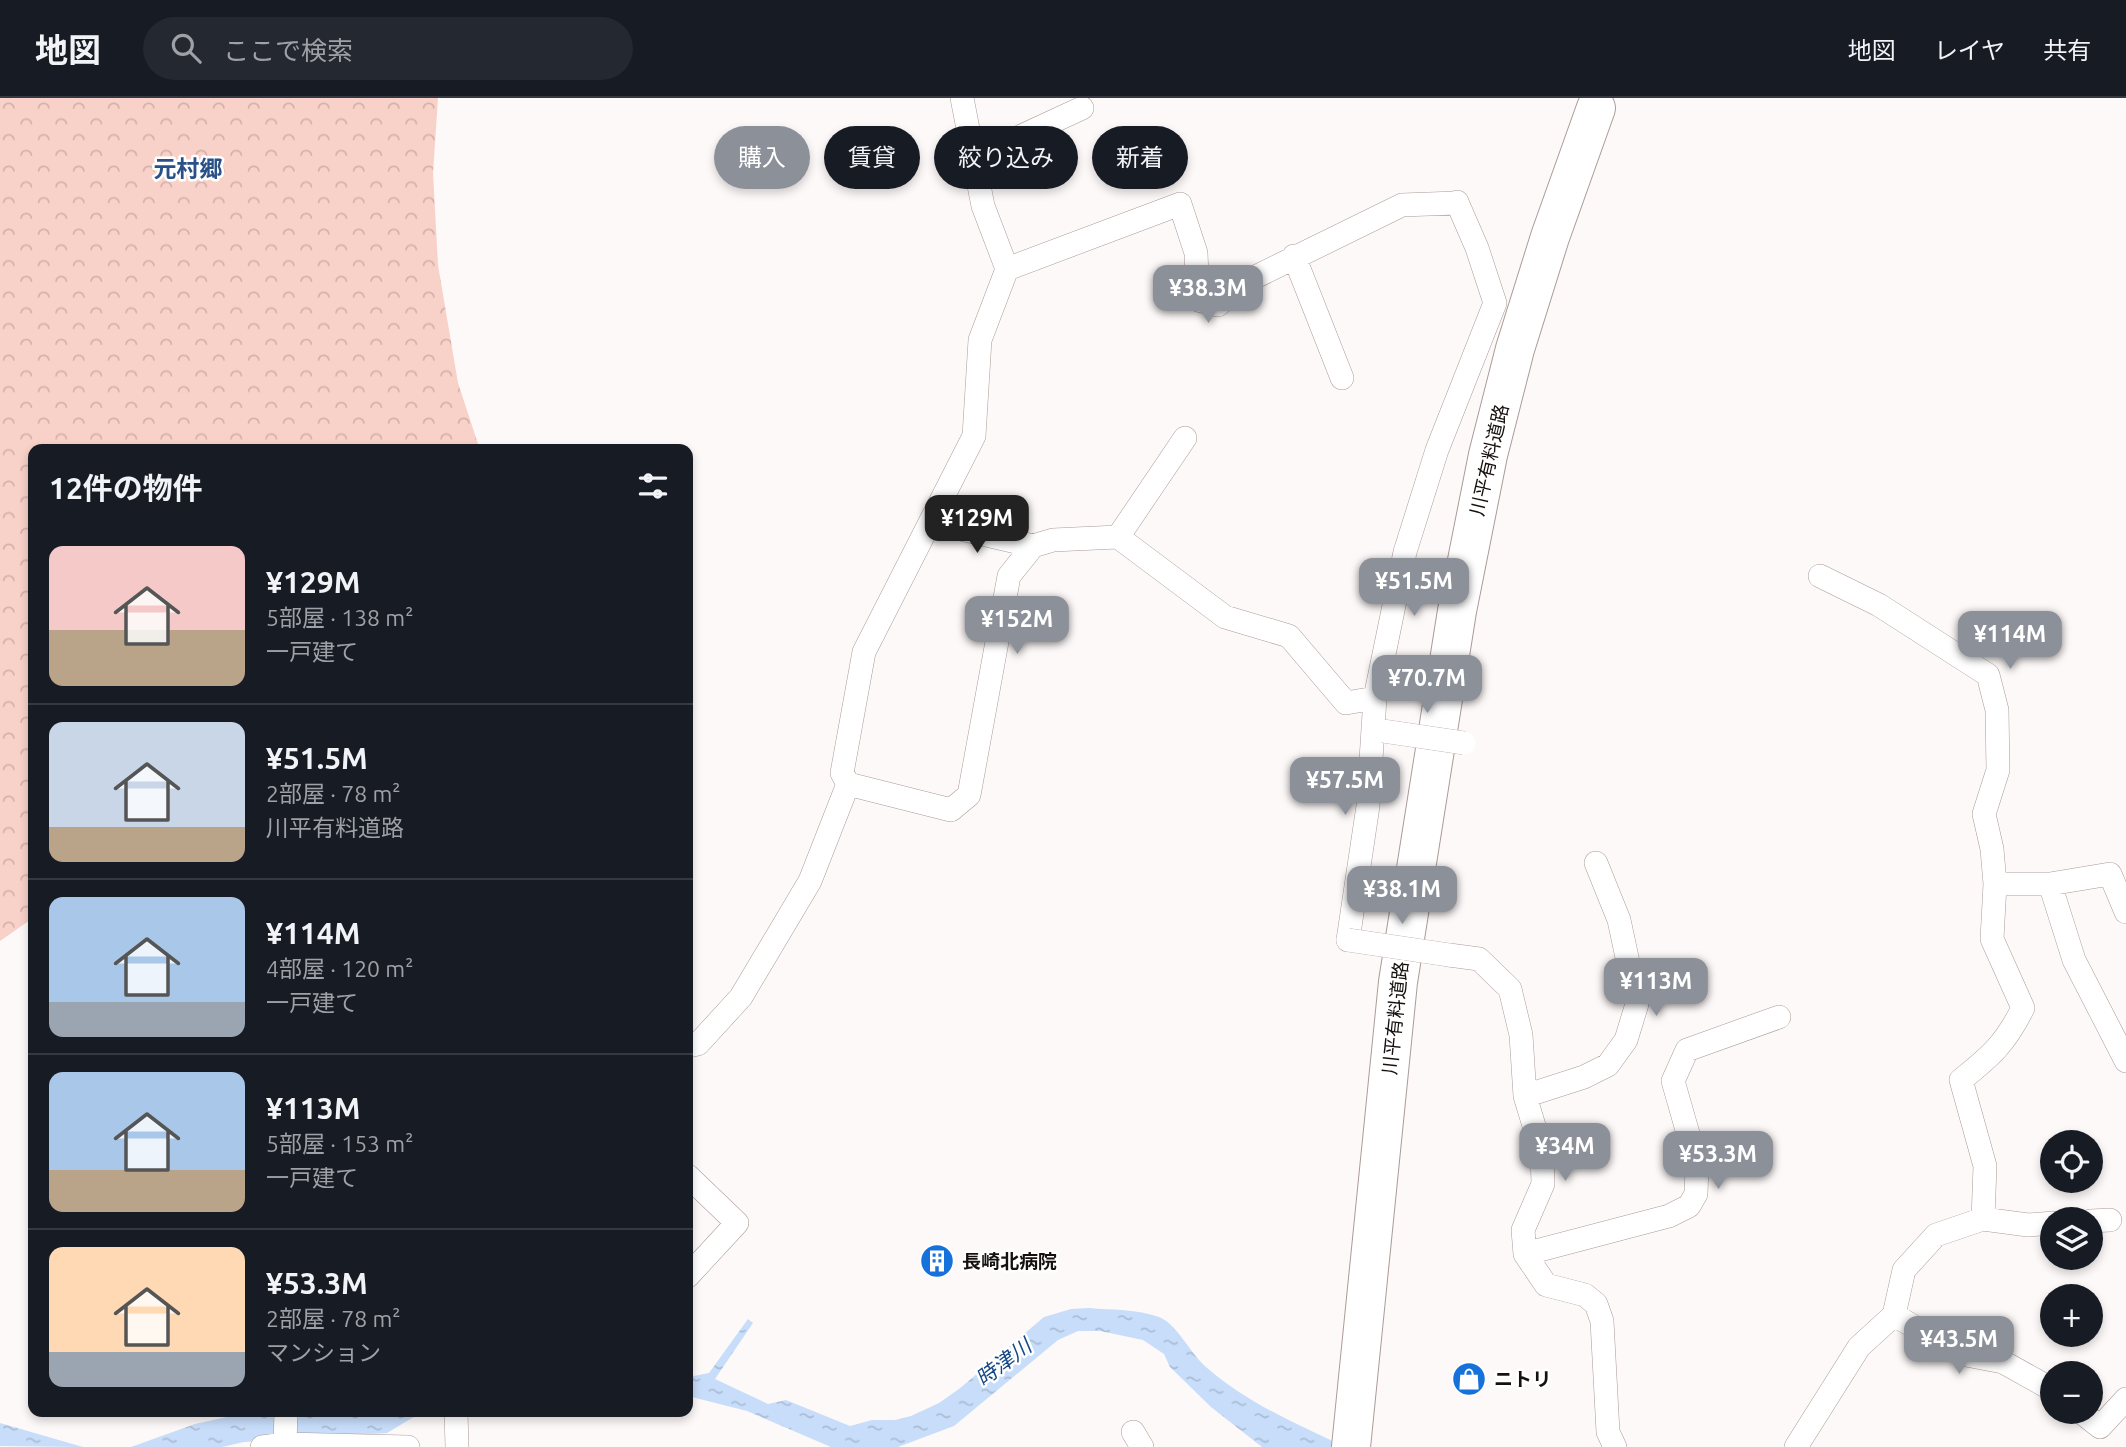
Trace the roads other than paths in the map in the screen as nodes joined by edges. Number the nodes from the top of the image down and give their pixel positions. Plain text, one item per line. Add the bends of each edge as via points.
1 (962, 98) edge
2 (1082, 108) dead end
3 (1588, 108) dead end
4 (968, 126) edge
5 (1043, 126) edge
6 (980, 189) edge
7 (1294, 256) junction
8 (1007, 269) junction
9 (1342, 378) dead end
10 (1185, 438) dead end
11 (931, 522) junction
12 (1118, 537) junction
13 (1033, 546) junction
14 (1820, 576) dead end
15 (1375, 698) junction
16 (1383, 731) dead end
17 (1464, 743) dead end
18 (848, 784) junction
19 (1596, 863) dead end
20 (1995, 884) junction
21 (2050, 884) junction
22 (2126, 912) edge
23 (1779, 1017) dead end
24 (693, 1045) edge
25 (2126, 1061) edge
26 (1525, 1096) junction
27 (693, 1181) edge
28 (1983, 1219) junction
29 (2040, 1224) edge
30 (1525, 1254) junction
31 (693, 1271) edge
32 (1894, 1315) junction
33 (2040, 1383) edge
34 (2126, 1399) edge
35 (286, 1417) edge
36 (456, 1417) edge
37 (2103, 1424) edge
38 (1344, 1439) edge
39 (285, 1444) junction
40 (262, 1447) edge
41 (408, 1447) edge
42 (457, 1447) edge
43 (1615, 1447) edge
44 (1796, 1447) edge

1 - 4 street
2 - 5 street
3 - 38 highway, 川平有料道路 via 1515,349 1488,454 1457,611 1398,982
6 - 8 street
7 - 8 street via 1242,283 1219,305 1198,300 1196,253 1180,204
7 - 9 street
7 - 15 street via 1402,205 1456,203 1495,303 1437,450 1405,552
8 - 11 street via 980,340 975,436
10 - 12 street
11 - 13 street
11 - 18 street via 864,652 842,773
12 - 13 street via 1053,540
12 - 15 street via 1225,617 1289,636 1346,704
13 - 18 street via 1009,576 969,795 951,810
14 - 20 street via 1879,605 1988,674 1997,710 1998,770 1984,814
15 - 26 street, bridge via 1368,806 1348,940 1479,960 1510,989 1521,1035
16 - 17 street, bridge
18 - 24 street via 810,881 741,997
19 - 26 street via 1619,920 1637,1004 1630,1028 1608,1065
20 - 21 street
20 - 28 street via 1992,939 2023,1008 2010,1035 1961,1080 1985,1166
21 - 22 street via 2110,874
21 - 25 street via 2074,960
23 - 30 street via 1687,1050 1673,1081 1697,1166 1696,1194 1689,1206 1669,1216
26 - 30 street via 1542,1152 1543,1184 1523,1230
27 - 31 street via 737,1223
28 - 29 street
28 - 32 street via 1936,1236 1928,1244 1904,1270
30 - 43 street via 1546,1285 1585,1295 1597,1304 1602,1321 1608,1432
32 - 33 street via 1961,1354 2003,1362
32 - 44 street via 1859,1347
34 - 37 street
35 - 39 street
36 - 42 street
39 - 40 street
39 - 41 street

